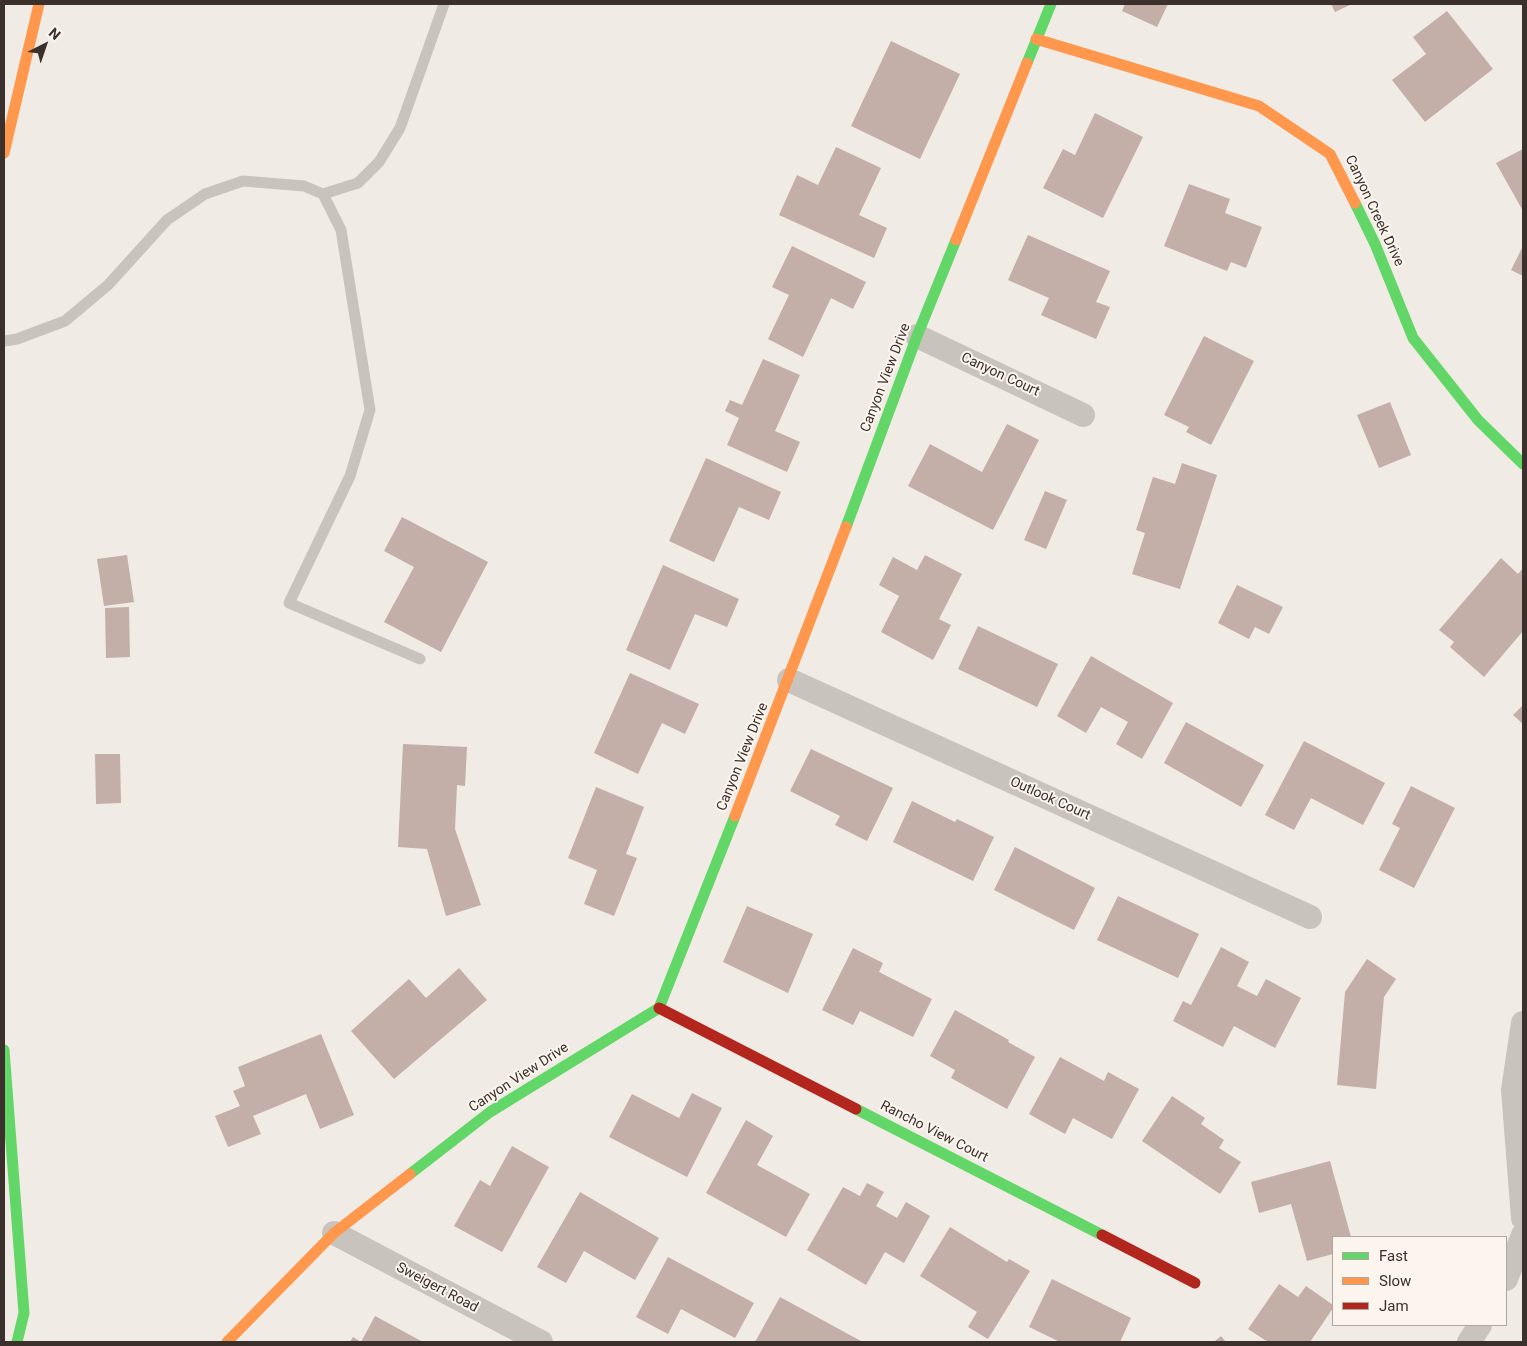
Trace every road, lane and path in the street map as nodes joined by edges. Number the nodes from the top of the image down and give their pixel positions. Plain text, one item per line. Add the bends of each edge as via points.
1 (38, 4) edge
2 (444, 4) edge
3 (1051, 4) edge
4 (1036, 39) junction
5 (4, 153) edge
6 (323, 194) junction
7 (917, 336) junction
8 (4, 342) edge
9 (1083, 415) dead end
10 (1523, 464) edge
11 (420, 659) dead end
12 (790, 680) junction
13 (1310, 917) dead end
14 (659, 1008) junction
15 (1523, 1023) edge
16 (4, 1050) edge
17 (1523, 1218) edge
18 (334, 1233) junction
19 (1523, 1235) edge
20 (1507, 1276) edge
21 (1195, 1282) dead end
22 (1479, 1326) edge
23 (17, 1342) edge
24 (226, 1342) edge
25 (541, 1342) edge
26 (1469, 1342) edge

1 - 5 street
2 - 6 lane via 400,128 379,162 358,183
3 - 4 street, Canyon View Drive
4 - 7 street, Canyon View Drive
4 - 10 street, Canyon Creek Drive via 1259,106 1330,154 1375,244 1413,338 1478,420
6 - 8 lane via 304,186 242,182 205,194 167,220 108,285 65,321
6 - 11 lane via 342,230 370,410 350,476 290,603
7 - 9 street, Canyon Court
7 - 12 street, Canyon View Drive
12 - 13 street, Outlook Court
12 - 14 street, Canyon View Drive
14 - 18 street, Canyon View Drive via 490,1112
14 - 21 street, Rancho View Court
15 - 17 street via 1513,1090
16 - 23 street via 24,1313
18 - 24 street, Canyon View Drive
18 - 25 street, Sweigert Road
19 - 20 street
22 - 26 street

